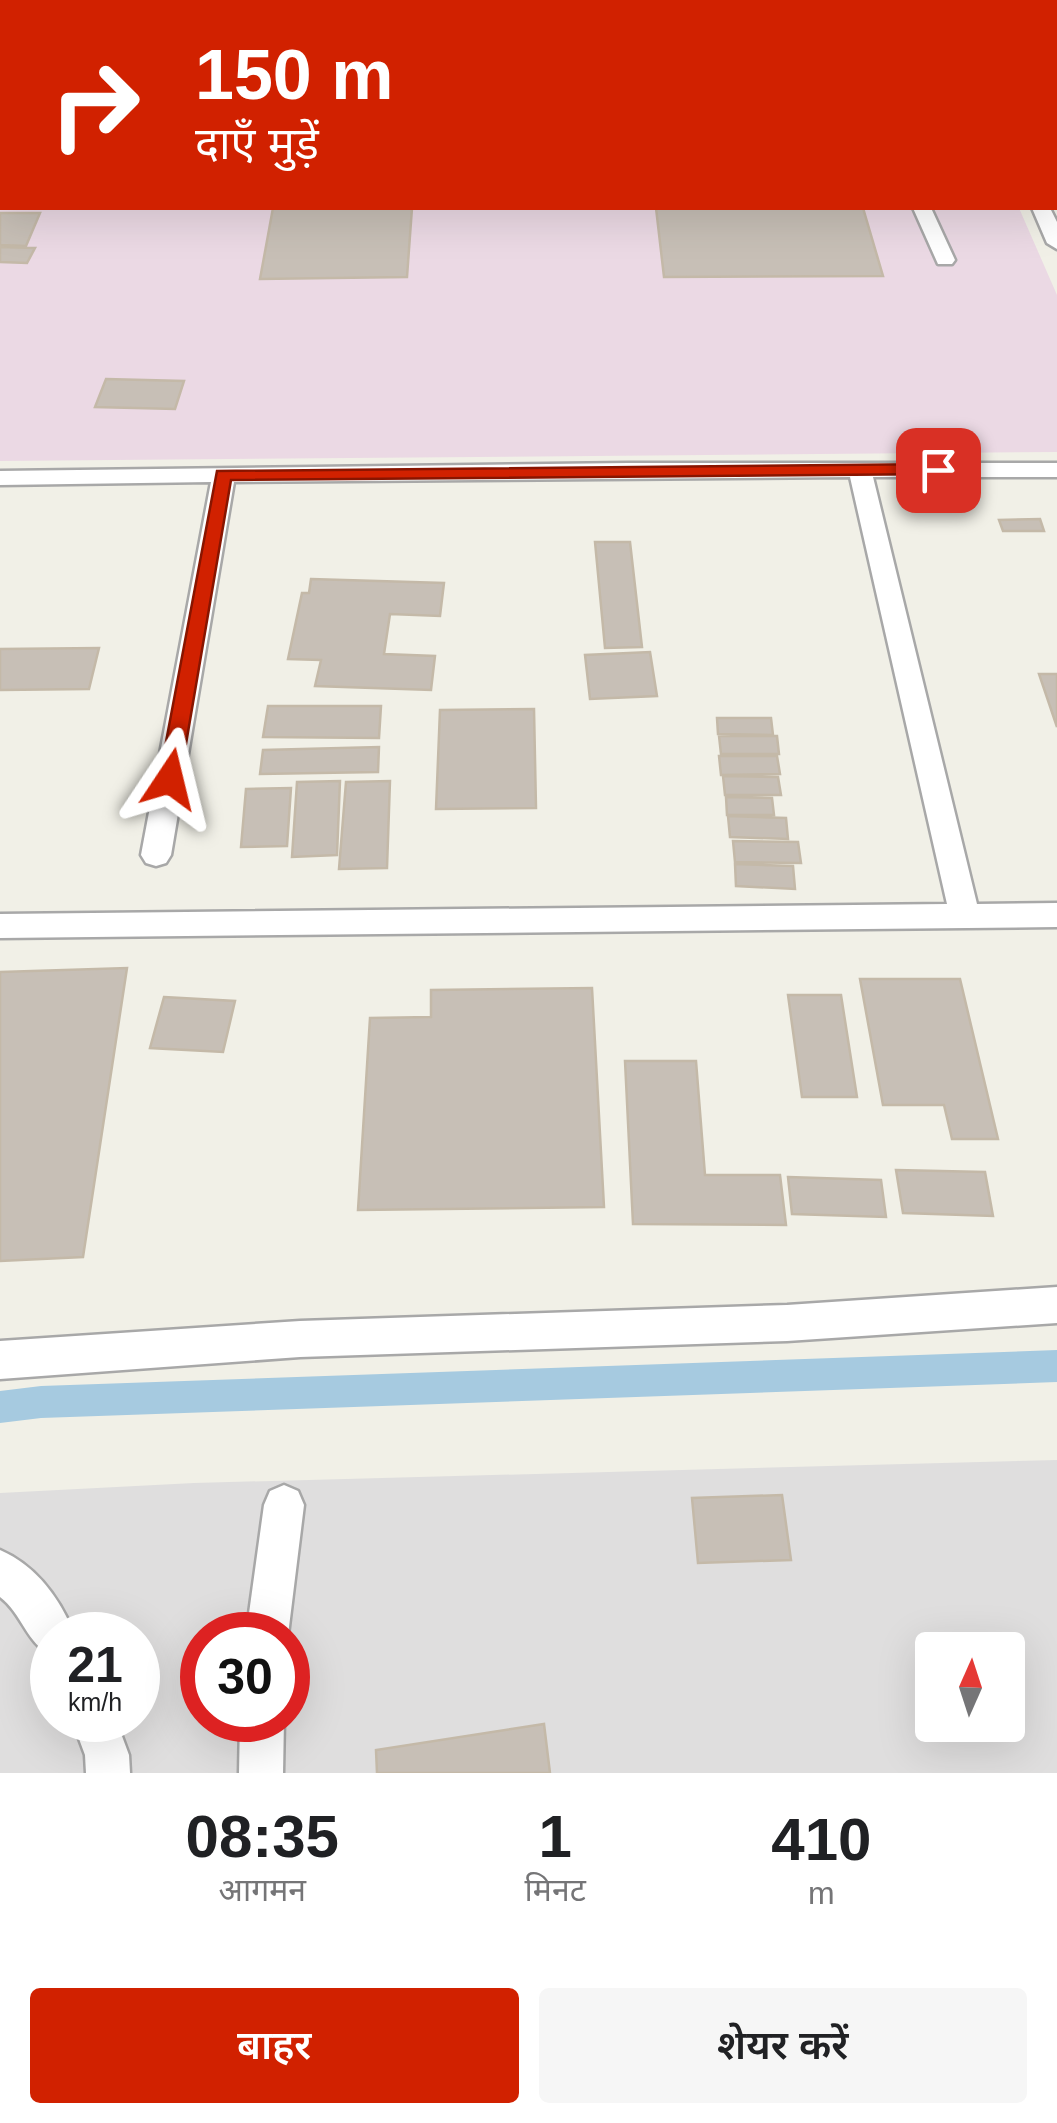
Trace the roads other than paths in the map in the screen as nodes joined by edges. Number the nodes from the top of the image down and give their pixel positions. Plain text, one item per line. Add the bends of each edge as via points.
1 (923, 210) edge
2 (1041, 210) edge
3 (1057, 243) edge
4 (944, 260) dead end
5 (860, 470) junction
6 (1057, 470) edge
7 (224, 475) junction
8 (0, 478) edge
9 (156, 854) dead end
10 (964, 914) junction
11 (1057, 915) edge
12 (0, 926) edge
13 (1057, 1304) edge
14 (0, 1360) edge
15 (284, 1505) dead end
16 (0, 1571) edge
17 (39, 1612) edge
18 (270, 1612) edge
19 (102, 1742) edge
20 (262, 1742) edge
21 (108, 1773) edge
22 (261, 1773) edge

1 - 4 street
2 - 3 street
5 - 6 street
5 - 7 street
5 - 10 street
7 - 8 street
7 - 9 street
10 - 11 street
10 - 12 street
13 - 14 street via 786,1324 300,1338
15 - 18 street
16 - 17 street
19 - 21 street
20 - 22 street

